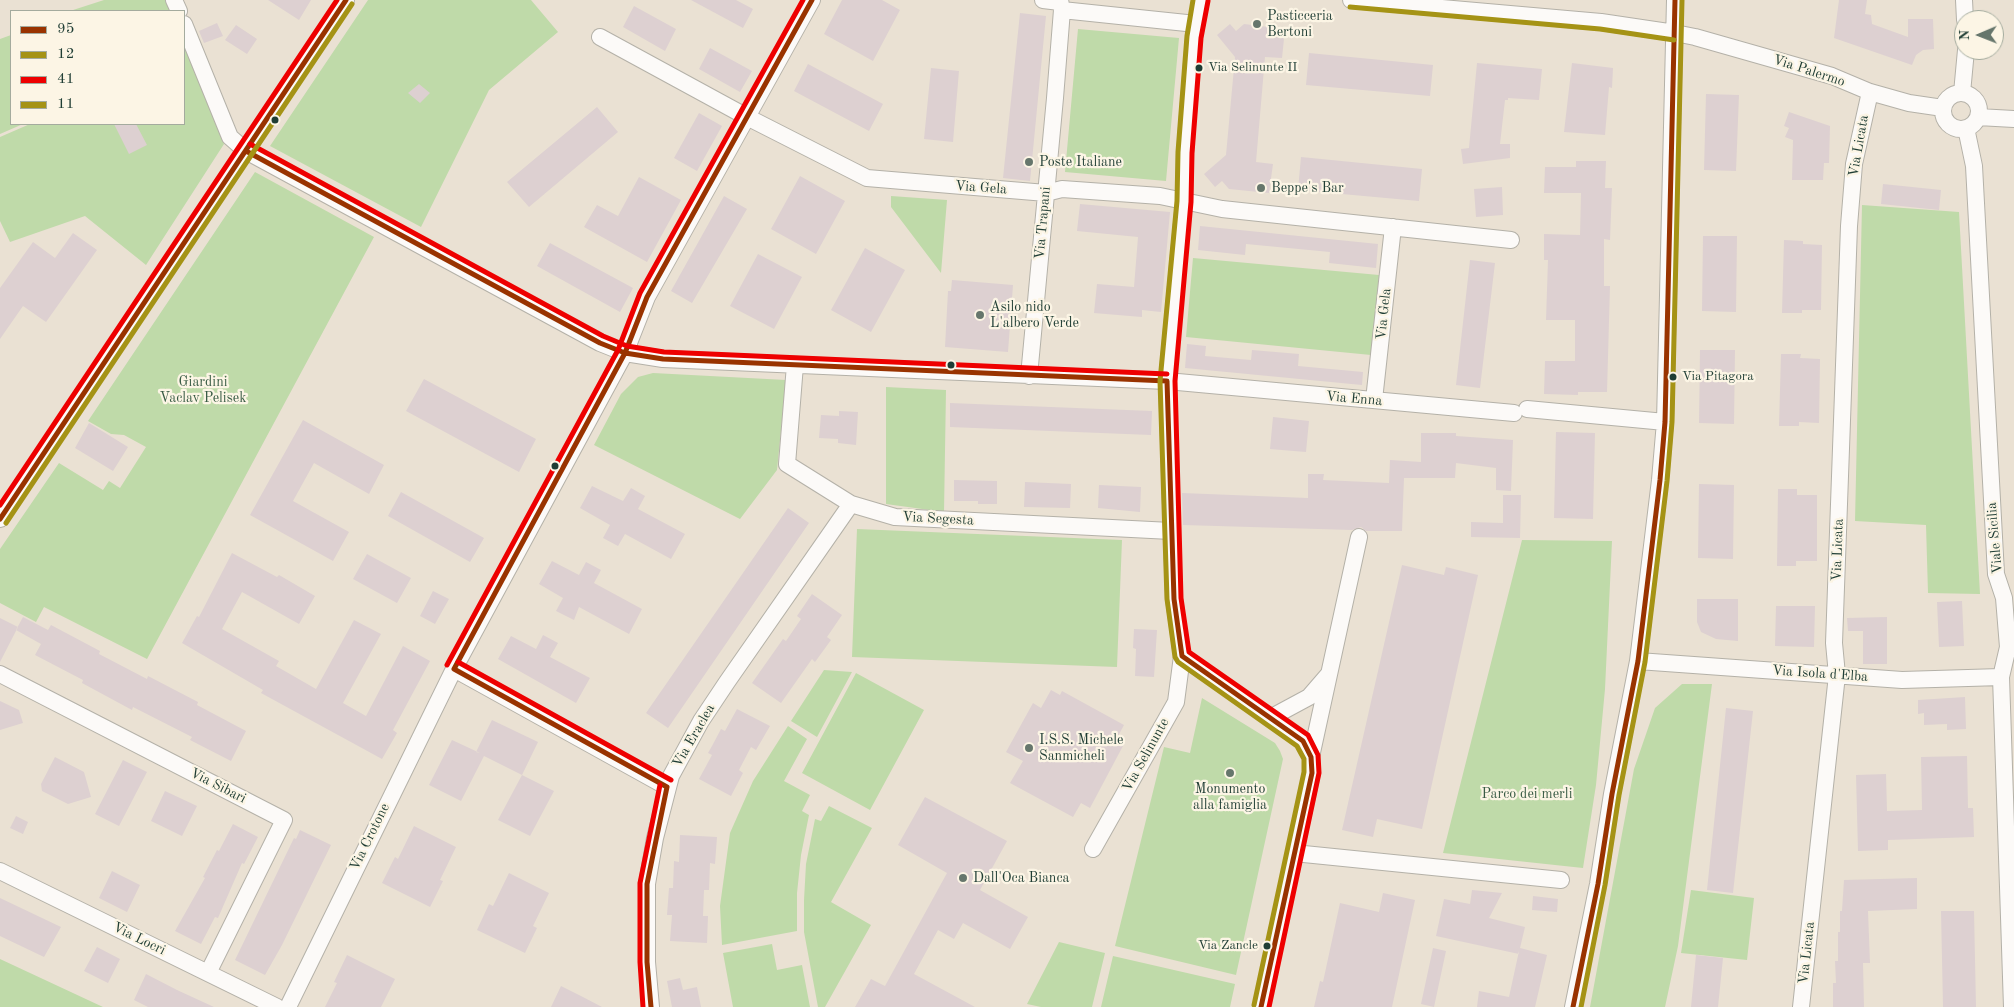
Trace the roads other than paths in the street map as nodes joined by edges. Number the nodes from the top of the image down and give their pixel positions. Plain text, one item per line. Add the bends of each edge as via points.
1 (346, 0) edge
2 (812, 0) edge
3 (1043, 0) edge
4 (1201, 0) edge
5 (1351, 0) edge
6 (1676, 0) edge
7 (1061, 4) edge
8 (1438, 4) edge
9 (1196, 24) junction
10 (185, 26) edge
11 (1675, 33) junction
12 (600, 38) dead end
13 (1965, 60) edge
14 (1870, 92) junction
15 (1962, 93) junction
16 (1943, 108) junction
17 (747, 117) junction
18 (2014, 119) edge
19 (1972, 123) junction
20 (246, 151) junction
21 (1046, 193) junction
22 (1184, 201) junction
23 (1394, 227) junction
24 (1511, 240) dead end
25 (625, 353) junction
26 (795, 365) junction
27 (1029, 376) junction
28 (1167, 381) junction
29 (1374, 400) junction
30 (1666, 422) junction
31 (851, 504) junction
32 (0, 518) edge
33 (1171, 531) junction
34 (1359, 537) dead end
35 (2011, 647) edge
36 (1182, 656) junction
37 (1638, 661) junction
38 (454, 669) junction
39 (0, 674) edge
40 (1330, 674) junction
41 (1837, 675) junction
42 (2001, 676) junction
43 (1270, 718) junction
44 (1310, 757) junction
45 (668, 787) junction
46 (1093, 849) dead end
47 (1294, 853) junction
48 (0, 871) edge
49 (1561, 880) dead end
50 (208, 973) junction
51 (277, 1007) edge
52 (288, 1007) edge
53 (651, 1007) edge
54 (1261, 1007) edge
55 (1573, 1007) edge
56 (1801, 1007) edge
57 (2012, 1007) edge

1 - 20 street
2 - 17 street, Via Crotone
3 - 7 street
4 - 9 street, Via Selinunte
5 - 8 street, Via Palermo
6 - 11 street
7 - 9 street
7 - 21 street, Via Trapani
8 - 11 street, Via Palermo
9 - 22 street, Via Selinunte
10 - 20 street, Via Enna via 230,137
11 - 14 street, Via Palermo via 1832,76
11 - 30 street
12 - 17 street, Via Gela
13 - 15 street
14 - 16 street, Via Palermo
14 - 41 street, Via Licata via 1854,164 1849,226 1834,643
15 - 16 street via 1948,98
15 - 19 street via 1976,101 1979,112
16 - 19 street via 1949,125 1960,129
17 - 21 street, Via Gela via 868,178
17 - 25 street, Via Crotone via 647,297
18 - 19 street
19 - 35 street, Viale Sicilia via 1996,574 2004,598
20 - 25 street, Via Enna via 600,343
20 - 32 street
21 - 22 street, Via Gela via 1062,189 1160,196
21 - 27 street, Via Trapani
22 - 23 street, Via Gela via 1222,209
22 - 28 street, Via Selinunte
23 - 24 street, Via Gela
23 - 29 street, Via Gela
25 - 26 street, Via Enna via 663,359
25 - 38 street, Via Crotone
26 - 27 street, Via Enna
26 - 31 street, Via Segesta via 787,464
27 - 28 street, Via Enna
28 - 29 street, Via Enna
28 - 33 street, Via Selinunte
29 - 30 street, Via Enna
30 - 37 street
31 - 33 street, Via Segesta via 895,518
31 - 45 street, Via Eraclea via 701,721
33 - 36 street, Via Selinunte via 1174,599
34 - 40 street
35 - 42 street, Viale Sicilia
36 - 43 street
36 - 46 street, Via Selinunte via 1176,702
37 - 41 street, Via Isola d'Elba
37 - 55 street
38 - 45 street
38 - 52 street, Via Crotone
39 - 50 street, Via Sibari via 284,820
40 - 43 street via 1309,697
40 - 44 street
41 - 42 street, Via Isola d'Elba via 1902,680
41 - 56 street, Via Licata
42 - 57 street, Viale Sicilia
43 - 44 street via 1303,741
44 - 47 street via 1312,773
45 - 53 street, Via Eraclea via 647,884 647,962
47 - 49 street
47 - 54 street
48 - 50 street, Via Locri
50 - 51 street, Via Locri

